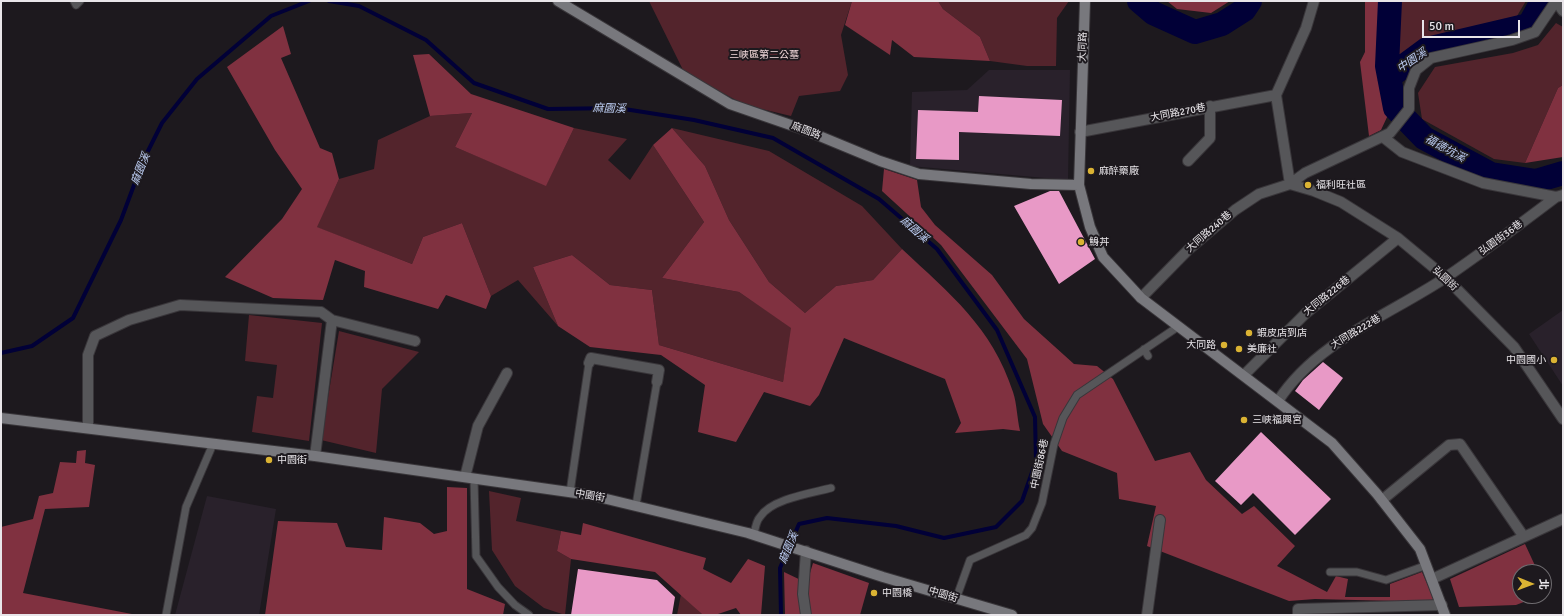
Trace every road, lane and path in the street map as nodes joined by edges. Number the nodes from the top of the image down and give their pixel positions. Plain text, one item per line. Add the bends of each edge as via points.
1 (74, 1) edge
2 (80, 1) edge
3 (558, 1) edge
4 (1085, 1) edge
5 (1314, 1) edge
6 (1556, 1) edge
7 (1563, 11) edge
8 (1276, 95) junction
9 (1210, 106) junction
10 (1080, 132) junction
11 (1386, 135) junction
12 (1188, 161) dead end
13 (1290, 184) junction
14 (1079, 185) junction
15 (1559, 196) edge
16 (1398, 238) junction
17 (1445, 278) junction
18 (1141, 298) junction
19 (332, 320) junction
20 (1179, 326) junction
21 (415, 341) dead end
22 (1144, 349) junction
23 (1148, 356) dead end
24 (589, 363) joint
25 (507, 373) dead end
26 (1244, 375) junction
27 (657, 382) joint
28 (1278, 401) junction
29 (1, 418) edge
30 (1563, 419) edge
31 (88, 428) junction
32 (212, 444) junction
33 (315, 456) junction
34 (469, 478) junction
35 (831, 488) dead end
36 (570, 492) junction
37 (1382, 500) junction
38 (636, 505) junction
39 (1563, 518) edge
40 (1160, 520) dead end
41 (751, 534) junction
42 (1524, 537) junction
43 (806, 551) junction
44 (1427, 565) junction
45 (1330, 572) dead end
46 (1432, 580) junction
47 (956, 599) junction
48 (1443, 610) edge
49 (166, 615) edge
50 (529, 615) edge
51 (806, 615) edge
52 (1012, 615) edge
53 (1147, 615) edge
54 (1298, 615) edge

1 - 2 lane via 76,5
3 - 14 street, 麻園路 via 730,104 805,130 880,161 919,174 1031,184
4 - 10 street, 大同路
5 - 8 street via 1306,28
6 - 7 street
6 - 11 street via 1535,32 1512,40 1431,58 1416,70 1409,88 1409,109
8 - 9 street, 大同路270巷
8 - 13 street
9 - 10 street, 大同路270巷
9 - 12 street via 1210,138
10 - 14 street, 大同路
11 - 13 street, 大同路240巷 via 1305,173
11 - 15 street via 1402,152 1483,183
13 - 16 street, 弘園街 via 1341,202
13 - 18 street, 大同路240巷 via 1259,194 1235,210 1188,250
14 - 18 street, 大同路 via 1090,227 1103,257
15 - 17 street, 弘園街36巷
16 - 17 street, 弘園街
16 - 26 street, 大同路226巷 via 1306,313
17 - 28 street, 大同路222巷 via 1328,349 1289,385
17 - 30 street, 弘園街 via 1514,347
18 - 20 street, 大同路
19 - 21 street
19 - 31 street via 321,312 180,305 129,320 95,336 88,355
19 - 33 street
20 - 22 lane, 中園街86巷
20 - 26 street, 大同路
22 - 23 lane
22 - 47 lane, 中園街86巷 via 1117,372 1077,395 1063,418 1054,444 1042,503 1032,528 1026,535 970,560
24 - 27 street via 591,358 659,370
24 - 36 lane
25 - 34 street via 478,426
26 - 28 street, 大同路
27 - 38 lane
28 - 37 street, 大同路 via 1332,443
29 - 31 street, 中園街
31 - 32 street, 中園街
32 - 33 street, 中園街
32 - 49 lane via 186,507
33 - 34 street, 中園街
34 - 36 street, 中園街
34 - 50 lane via 476,556 498,587
35 - 41 lane via 788,499 770,507 760,517
36 - 38 street, 中園街
37 - 42 street via 1449,445 1460,444
37 - 44 street, 大同路 via 1420,549
38 - 41 street, 中園街
39 - 42 street
40 - 53 street
41 - 43 street
42 - 46 street
43 - 47 street, 中園街
43 - 51 street via 803,594
44 - 45 lane via 1386,580 1357,572
44 - 46 street, 大同路
46 - 48 street, 大同路
47 - 52 street, 中園街
48 - 54 street via 1298,609

